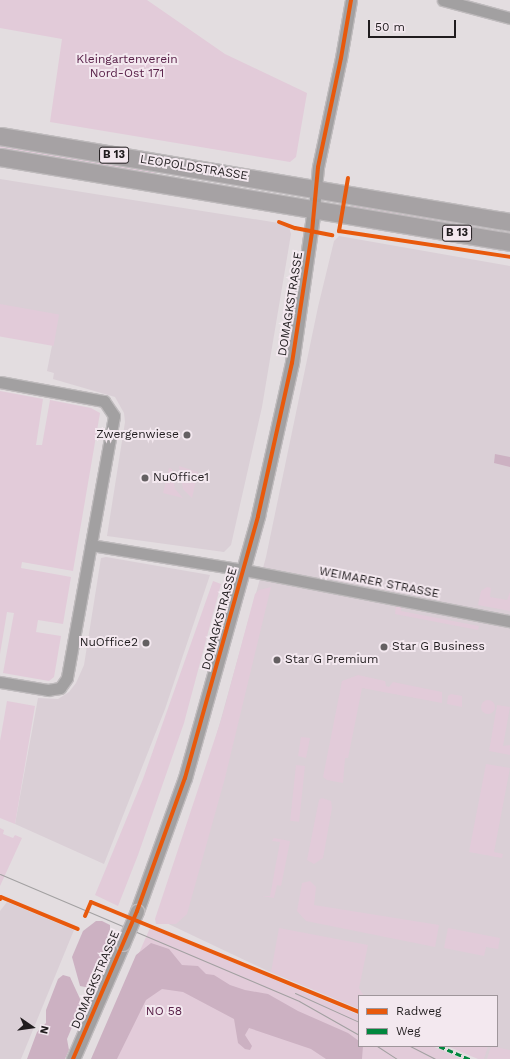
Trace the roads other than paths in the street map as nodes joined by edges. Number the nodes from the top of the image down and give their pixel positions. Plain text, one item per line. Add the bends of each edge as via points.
1 (351, 0) edge
2 (443, 0) edge
3 (510, 18) edge
4 (0, 136) edge
5 (0, 157) edge
6 (316, 189) junction
7 (314, 209) junction
8 (510, 222) edge
9 (510, 242) edge
10 (0, 382) edge
11 (91, 545) junction
12 (244, 570) junction
13 (510, 621) edge
14 (0, 682) edge
15 (73, 1059) edge

1 - 6 street, DOMAGKSTRASSE
2 - 3 street
4 - 6 main road, LEOPOLDSTRASSE / B 13
5 - 7 main road, LEOPOLDSTRASSE / B 13
6 - 7 street, DOMAGKSTRASSE
6 - 8 main road, B 13
7 - 9 main road, B 13
7 - 12 street, DOMAGKSTRASSE via 281,419
10 - 11 street via 104,401 110,407 114,416
11 - 12 street, WEIMARER STRASSE
11 - 14 street via 67,678 60,688 48,690
12 - 13 street, WEIMARER STRASSE
12 - 15 street, DOMAGKSTRASSE, bridge via 185,778 123,944

